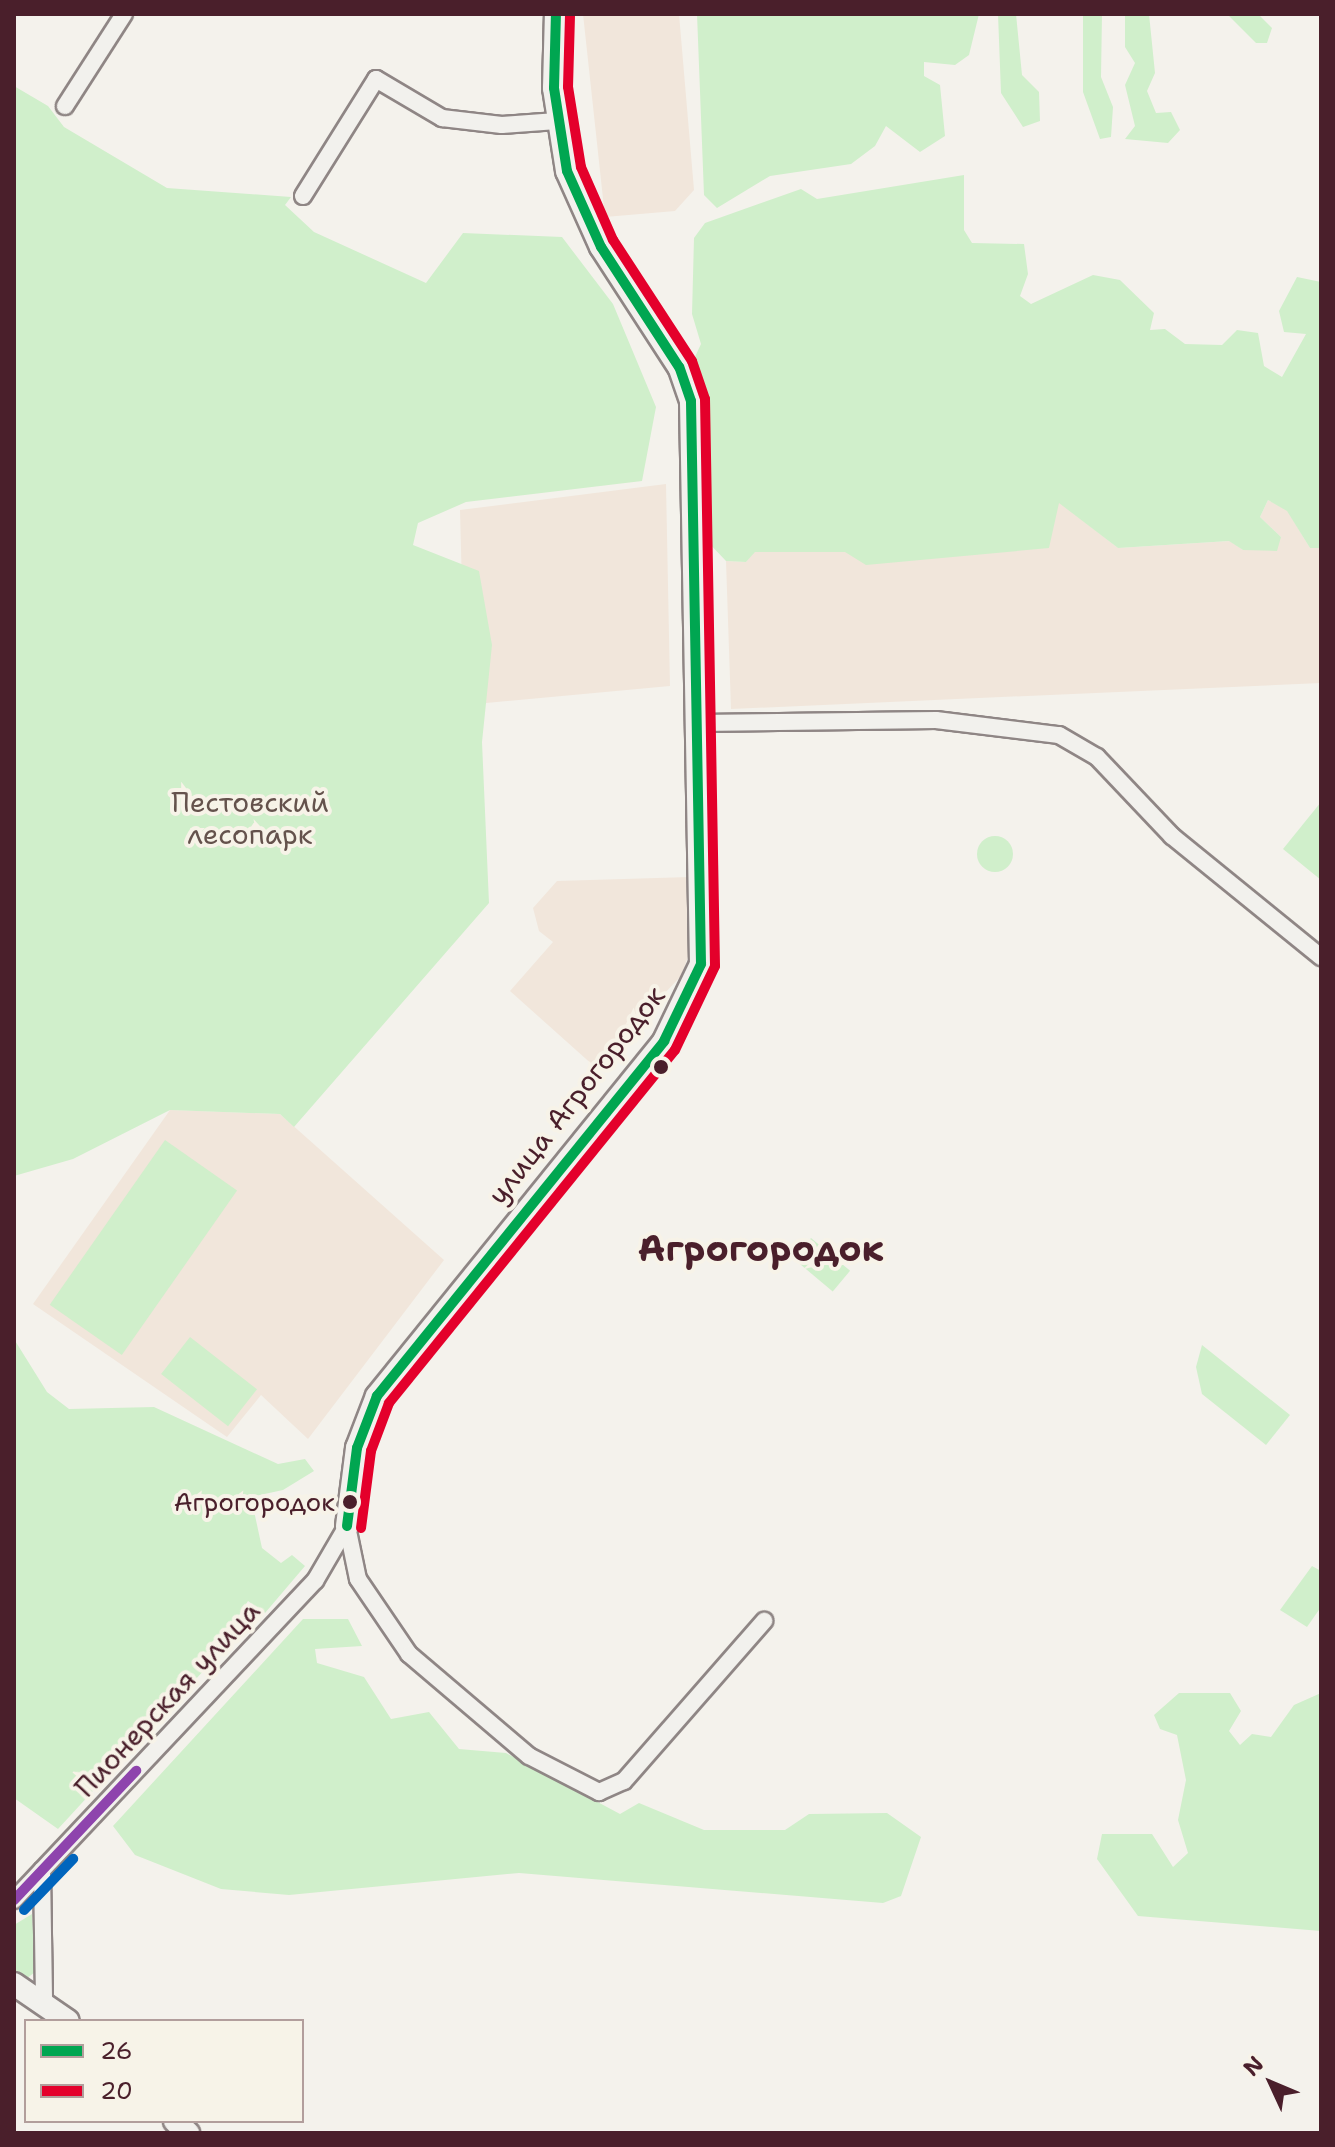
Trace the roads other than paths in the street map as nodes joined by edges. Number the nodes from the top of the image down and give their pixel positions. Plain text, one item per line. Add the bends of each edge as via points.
1 (124, 14) edge
2 (556, 14) edge
3 (65, 106) dead end
4 (557, 121) junction
5 (303, 196) dead end
6 (700, 723) junction
7 (1321, 957) edge
8 (347, 1526) junction
9 (764, 1621) dead end
10 (42, 1870) junction
11 (14, 1900) edge
12 (14, 1984) edge
13 (44, 2000) junction
14 (66, 2019) edge

1 - 3 street
2 - 4 street, улица Агрогородок
4 - 5 street via 502,125 442,118 376,79
4 - 6 street, улица Агрогородок via 581,209 679,367 691,401
6 - 7 street via 936,720 1059,735 1097,757 1172,836
6 - 8 street, улица Агрогородок via 702,944 690,999 377,1396 357,1448
8 - 9 street, улица Агрогородок via 358,1579 409,1654 529,1756 599,1792 624,1781
8 - 10 street, Пионерская улица via 315,1581
10 - 11 street, Пионерская улица
10 - 13 street
12 - 13 street
13 - 14 street

